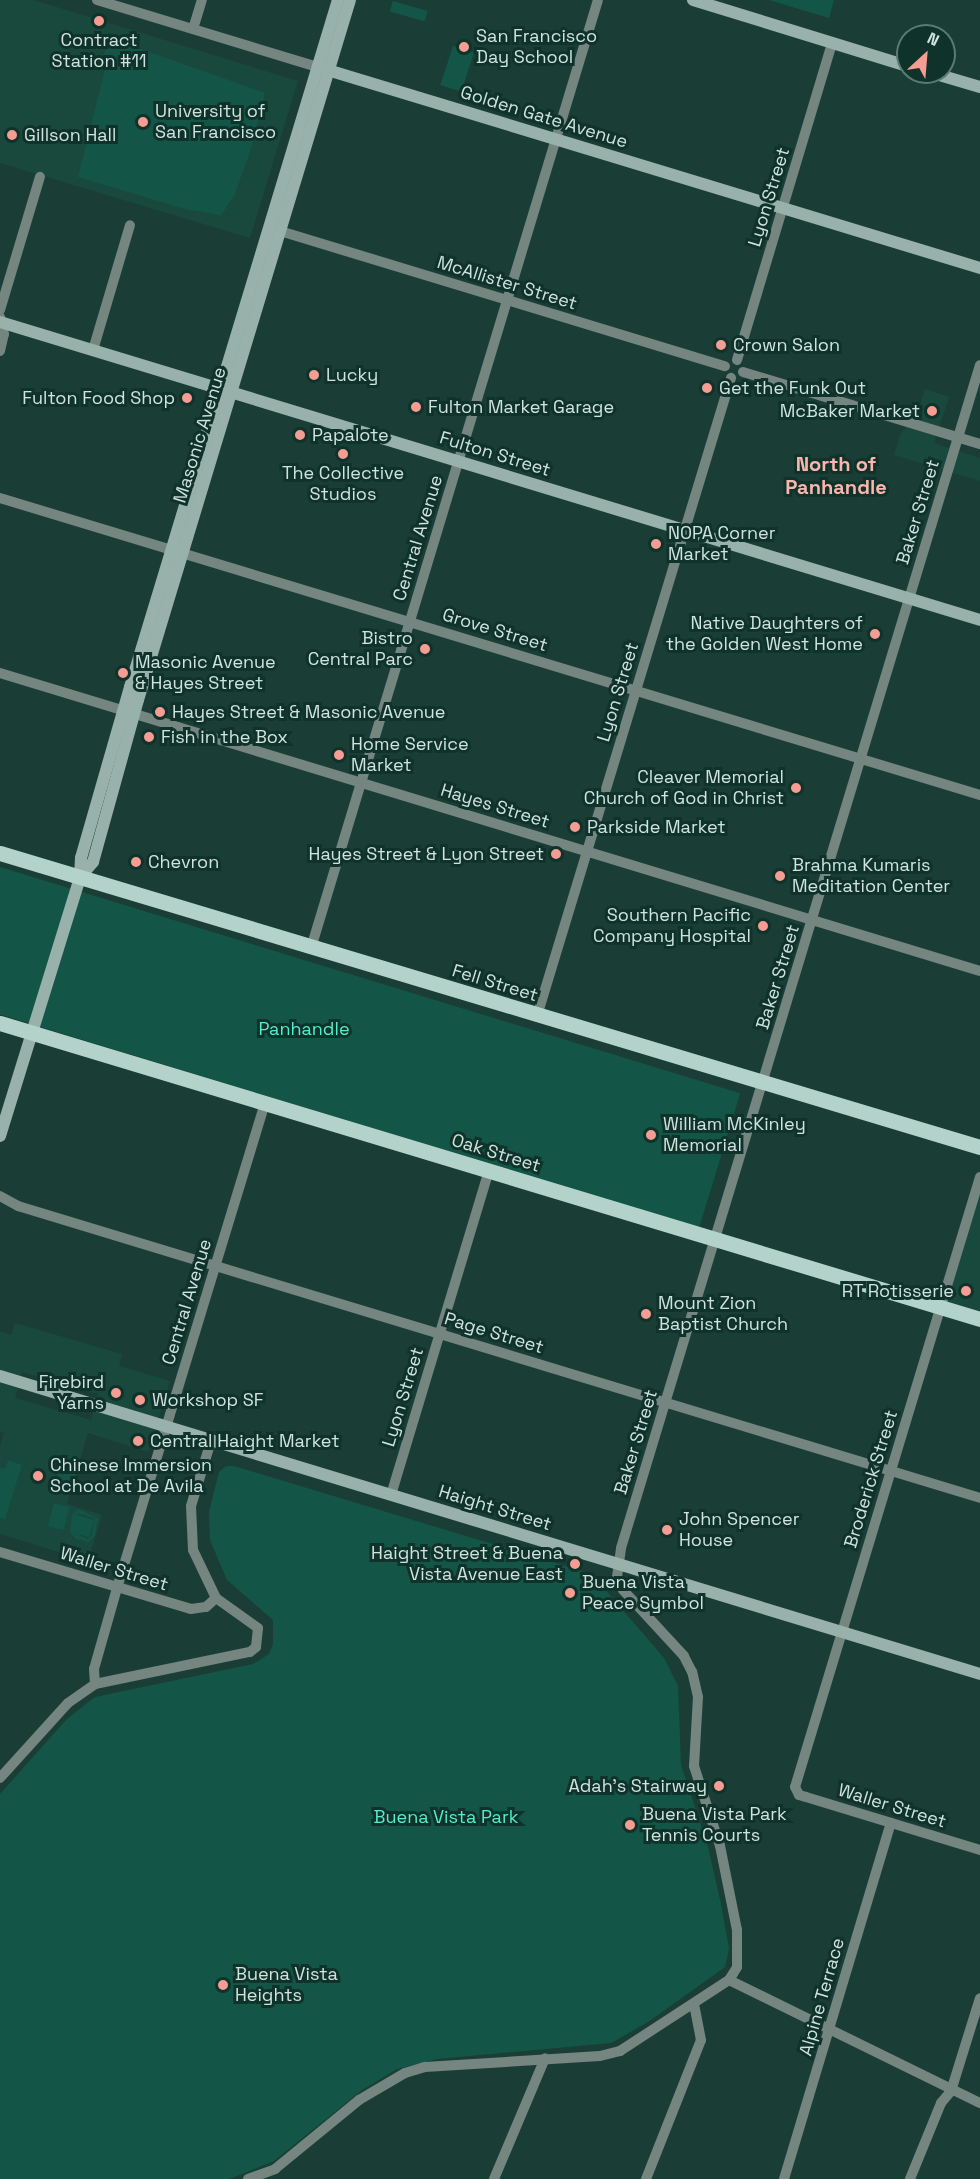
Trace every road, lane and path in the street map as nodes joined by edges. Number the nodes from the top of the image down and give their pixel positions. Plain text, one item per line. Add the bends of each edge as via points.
1 (97, 0) edge
2 (202, 0) edge
3 (338, 0) edge
4 (350, 0) edge
5 (598, 0) edge
6 (693, 0) edge
7 (193, 29) junction
8 (832, 43) junction
9 (896, 62) edge
10 (323, 69) junction
11 (956, 80) edge
12 (980, 87) edge
13 (556, 139) junction
14 (40, 177) dead end
15 (783, 208) junction
16 (130, 225) dead end
17 (280, 231) junction
18 (980, 268) edge
19 (508, 301) junction
20 (0, 310) edge
21 (1, 321) edge
22 (93, 350) junction
23 (0, 351) edge
24 (737, 360) junction
25 (980, 365) edge
26 (725, 366) junction
27 (743, 372) junction
28 (731, 378) junction
29 (225, 391) junction
30 (958, 437) junction
31 (980, 444) edge
32 (459, 462) junction
33 (0, 498) edge
34 (685, 530) junction
35 (177, 551) junction
36 (909, 598) junction
37 (980, 620) edge
38 (410, 622) junction
39 (0, 673) edge
40 (636, 690) junction
41 (129, 712) junction
42 (861, 759) junction
43 (361, 783) junction
44 (980, 795) edge
45 (587, 852) junction
46 (0, 853) edge
47 (80, 877) junction
48 (812, 920) junction
49 (311, 948) junction
50 (980, 971) edge
51 (537, 1016) junction
52 (0, 1023) edge
53 (31, 1032) junction
54 (763, 1082) junction
55 (265, 1103) junction
56 (0, 1136) edge
57 (980, 1147) edge
58 (489, 1171) junction
59 (980, 1177) edge
60 (0, 1196) edge
61 (716, 1237) junction
62 (215, 1266) junction
63 (941, 1307) junction
64 (980, 1319) edge
65 (440, 1334) junction
66 (0, 1376) edge
67 (666, 1403) junction
68 (166, 1427) junction
69 (211, 1440) junction
70 (891, 1471) junction
71 (391, 1495) junction
72 (980, 1498) edge
73 (0, 1552) edge
74 (619, 1564) junction
75 (117, 1588) junction
76 (216, 1598) junction
77 (842, 1632) junction
78 (980, 1674) edge
79 (95, 1684) junction
80 (0, 1778) edge
81 (795, 1792) joint
82 (891, 1823) junction
83 (980, 1850) edge
84 (729, 1980) junction
85 (980, 1998) edge
86 (694, 2004) junction
87 (830, 2027) junction
88 (544, 2058) junction
89 (951, 2091) junction
90 (980, 2103) edge
91 (248, 2179) edge
92 (494, 2179) edge
93 (646, 2179) edge
94 (784, 2179) edge
95 (910, 2179) edge

1 - 7 street, Golden Gate Avenue
2 - 7 street
3 - 10 street, Masonic Avenue
4 - 10 street, Masonic Avenue
5 - 13 street, Central Avenue
6 - 8 street
7 - 10 street, Golden Gate Avenue
8 - 9 street
8 - 15 street, Lyon Street
10 - 13 street, Golden Gate Avenue
10 - 17 street, Masonic Avenue
10 - 29 street, Masonic Avenue
11 - 12 street
13 - 15 street, Golden Gate Avenue
13 - 19 street, Central Avenue
14 - 20 street
15 - 18 street, Golden Gate Avenue
15 - 24 street, Lyon Street
16 - 22 street
17 - 19 street, McAllister Street
17 - 29 street, Masonic Avenue
19 - 26 street, McAllister Street
19 - 32 street, Central Avenue
21 - 22 street, Fulton Street
21 - 23 street via 4,334
22 - 29 street, Fulton Street
24 - 26 street
24 - 27 street
25 - 30 street, Baker Street
26 - 28 street
27 - 28 street
27 - 30 street
28 - 34 street, Lyon Street
29 - 32 street, Fulton Street
29 - 35 street, Masonic Avenue
30 - 31 street
30 - 36 street, Baker Street
32 - 34 street, Fulton Street
32 - 38 street, Central Avenue
33 - 35 street, Grove Street
34 - 36 street, Fulton Street
34 - 40 street, Lyon Street
35 - 38 street, Grove Street
35 - 41 street, Masonic Avenue
36 - 37 street, Fulton Street
36 - 42 street, Baker Street
38 - 40 street, Grove Street
38 - 43 street, Central Avenue
39 - 41 street, Hayes Street
40 - 42 street, Grove Street
40 - 45 street, Lyon Street
41 - 43 street, Hayes Street
41 - 47 street, Masonic Avenue via 81,858
42 - 44 street, Grove Street
42 - 48 street, Baker Street
43 - 45 street, Hayes Street
43 - 49 street, Central Avenue
45 - 48 street, Hayes Street
45 - 51 street, Lyon Street
46 - 47 main road, Fell Street
47 - 49 main road, Fell Street
47 - 53 street, Masonic Avenue
48 - 50 street, Hayes Street
48 - 54 street, Baker Street
49 - 51 main road, Fell Street
51 - 54 main road, Fell Street
52 - 53 main road, Oak Street
53 - 55 main road, Oak Street
53 - 56 street, Masonic Avenue
54 - 57 main road, Fell Street
54 - 61 street, Baker Street
55 - 58 main road, Oak Street
55 - 62 street, Central Avenue
58 - 61 main road, Oak Street
58 - 65 street, Lyon Street
59 - 63 street, Broderick Street
60 - 62 street, Page Street via 18,1206
61 - 63 main road, Oak Street
61 - 67 street, Baker Street
62 - 65 street, Page Street
62 - 68 street, Central Avenue
63 - 64 main road, Oak Street
63 - 70 street, Broderick Street
65 - 67 street, Page Street
65 - 71 street, Lyon Street
66 - 68 street, Haight Street
67 - 70 street, Page Street
67 - 74 street, Baker Street
68 - 69 street, Haight Street
68 - 75 street, Central Avenue
69 - 71 street, Haight Street
69 - 76 street via 191,1506 190,1536 198,1566
70 - 72 street, Page Street
70 - 77 street, Broderick Street
71 - 74 street, Haight Street
73 - 75 street, Waller Street
74 - 77 street, Haight Street
74 - 84 street via 617,1577 623,1590 673,1643 692,1672 698,1697 694,1766 719,1841 740,1952
75 - 76 street, Waller Street via 191,1610 206,1607
75 - 79 street, Central Avenue via 94,1670
76 - 79 street via 258,1628 259,1641 250,1652
77 - 78 street, Haight Street
77 - 81 street, Broderick Street
79 - 80 street via 68,1703
81 - 82 street, Waller Street
82 - 83 street, Waller Street
82 - 87 street, Alpine Terrace
84 - 86 street
84 - 87 street
85 - 89 street
86 - 88 street via 620,2051
86 - 93 street via 701,2040
87 - 89 street
87 - 94 street, Alpine Terrace
88 - 91 street via 425,2067 405,2073 359,2100 275,2169
88 - 92 street
89 - 90 street
89 - 95 street via 940,2103

